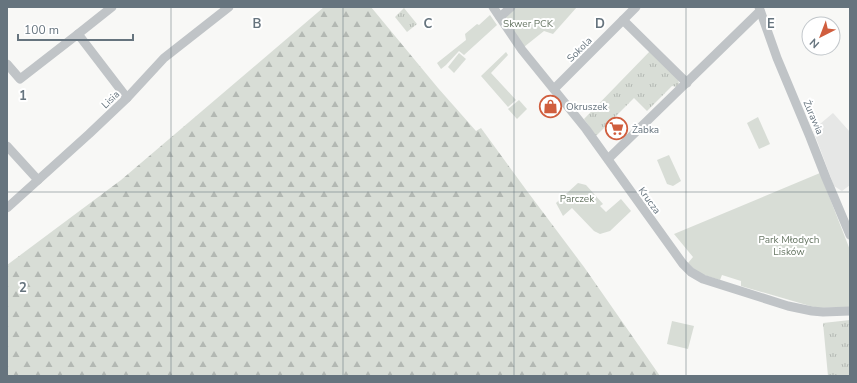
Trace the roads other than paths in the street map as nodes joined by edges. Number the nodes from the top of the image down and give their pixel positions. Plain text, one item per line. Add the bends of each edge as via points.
1 (112, 7) edge
2 (229, 7) edge
3 (493, 7) edge
4 (511, 7) edge
5 (636, 7) edge
6 (759, 9) edge
7 (500, 17) junction
8 (623, 20) junction
9 (78, 34) junction
10 (7, 64) edge
11 (687, 83) junction
12 (554, 89) junction
13 (127, 98) junction
14 (7, 146) edge
15 (608, 159) junction
16 (38, 180) junction
17 (7, 208) edge
18 (850, 235) edge
19 (850, 311) edge

1 - 9 street
2 - 13 street, Lisia via 164,58
3 - 7 street, Krucza
4 - 7 street
5 - 8 street, Sokola
6 - 11 street
6 - 18 street, Żurawia
7 - 12 street, Krucza via 522,50
8 - 11 street
8 - 12 street, Sokola
9 - 10 street via 20,79
9 - 13 street
11 - 15 street
12 - 15 street, Krucza
13 - 16 street, Lisia
14 - 16 street
15 - 19 street, Krucza via 683,264 696,276 804,309 823,312
16 - 17 street, Lisia

